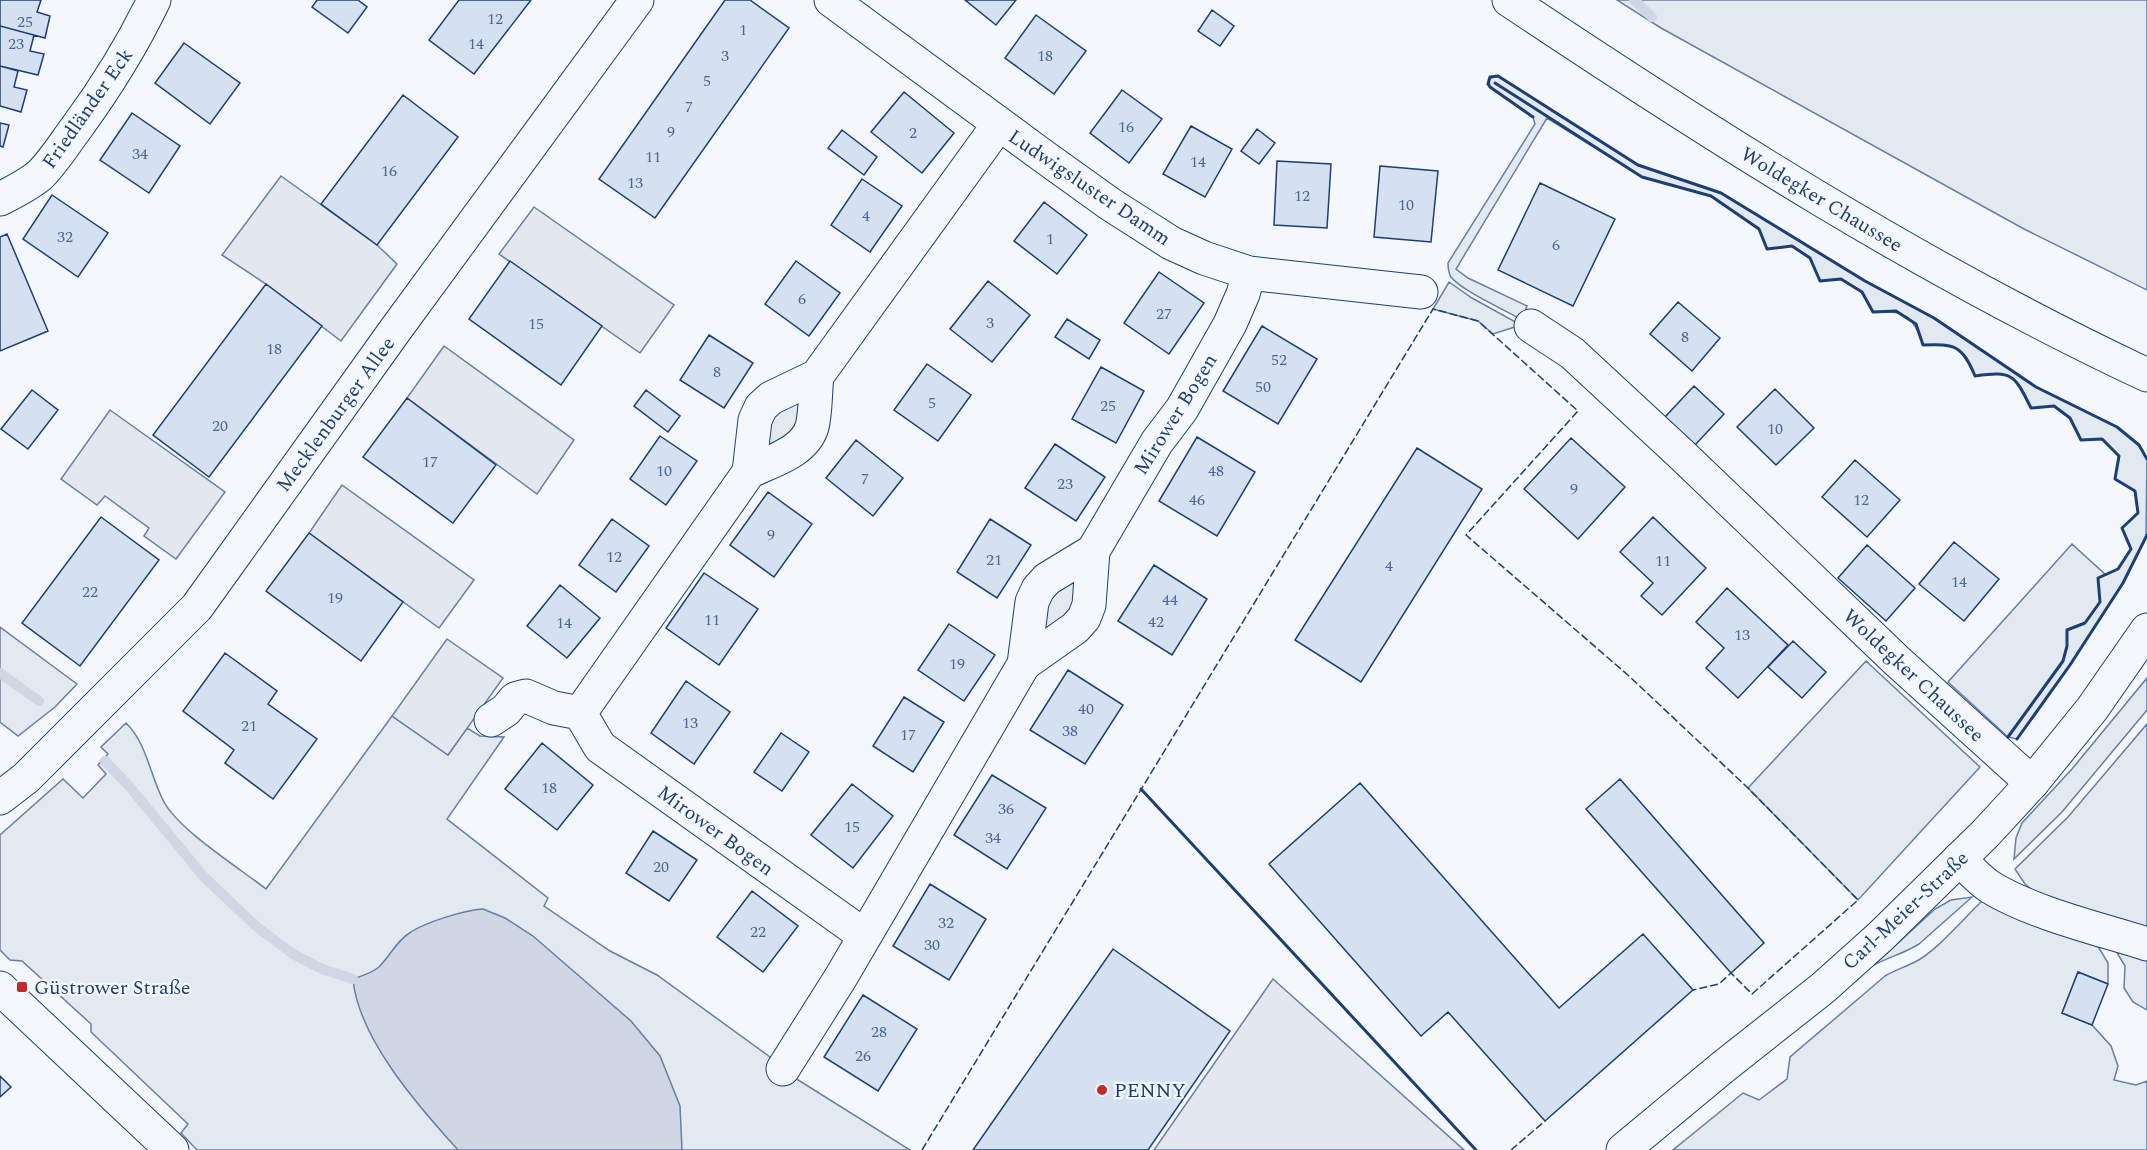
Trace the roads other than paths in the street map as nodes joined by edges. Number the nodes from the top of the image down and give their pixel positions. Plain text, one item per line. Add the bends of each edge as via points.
1 (154, 0) edge
2 (637, 0) edge
3 (831, 0) edge
4 (1509, 0) edge
5 (999, 124) junction
6 (0, 199) edge
7 (1249, 273) junction
8 (1422, 292) dead end
9 (1531, 326) dead end
10 (2147, 375) edge
11 (817, 376) junction
12 (749, 471) junction
13 (1093, 551) junction
14 (2147, 630) edge
15 (1024, 664) junction
16 (580, 713) junction
17 (491, 720) dead end
18 (2032, 783) junction
19 (0, 798) edge
20 (1959, 859) junction
21 (865, 936) junction
22 (2147, 944) edge
23 (0, 988) edge
24 (783, 1069) dead end
25 (172, 1150) edge
26 (1623, 1150) edge

1 - 6 street, Friedländer Eck via 105,89 63,146 39,175
2 - 19 street, Mecklenburger Allee via 197,607 26,778
3 - 5 street, Ludwigsluster Damm
4 - 10 street, Woldegker Chaussee via 1656,99 1962,282
5 - 7 street, Ludwigsluster Damm via 1171,243
5 - 11 street
7 - 8 street, Ludwigsluster Damm
7 - 13 street, Mirower Bogen via 1225,333
9 - 18 street, Woldegker Chaussee via 1572,352 1896,660
11 - 12 street via 771,398 761,407 755,420
11 - 12 street via 812,427 806,439 796,449
12 - 16 street
13 - 15 street, Mirower Bogen via 1089,605 1084,618
13 - 15 street, Mirower Bogen via 1047,579 1038,589 1032,602
14 - 18 street, Carl-Meier-Straße via 2092,709
15 - 21 street, Mirower Bogen
16 - 17 street via 554,708 526,696 515,699
16 - 21 street, Mirower Bogen via 600,747
18 - 20 street, Carl-Meier-Straße
20 - 22 street via 1989,886 2009,897
20 - 26 street, Carl-Meier-Straße via 1823,988
21 - 24 street, Mirower Bogen
23 - 25 street

